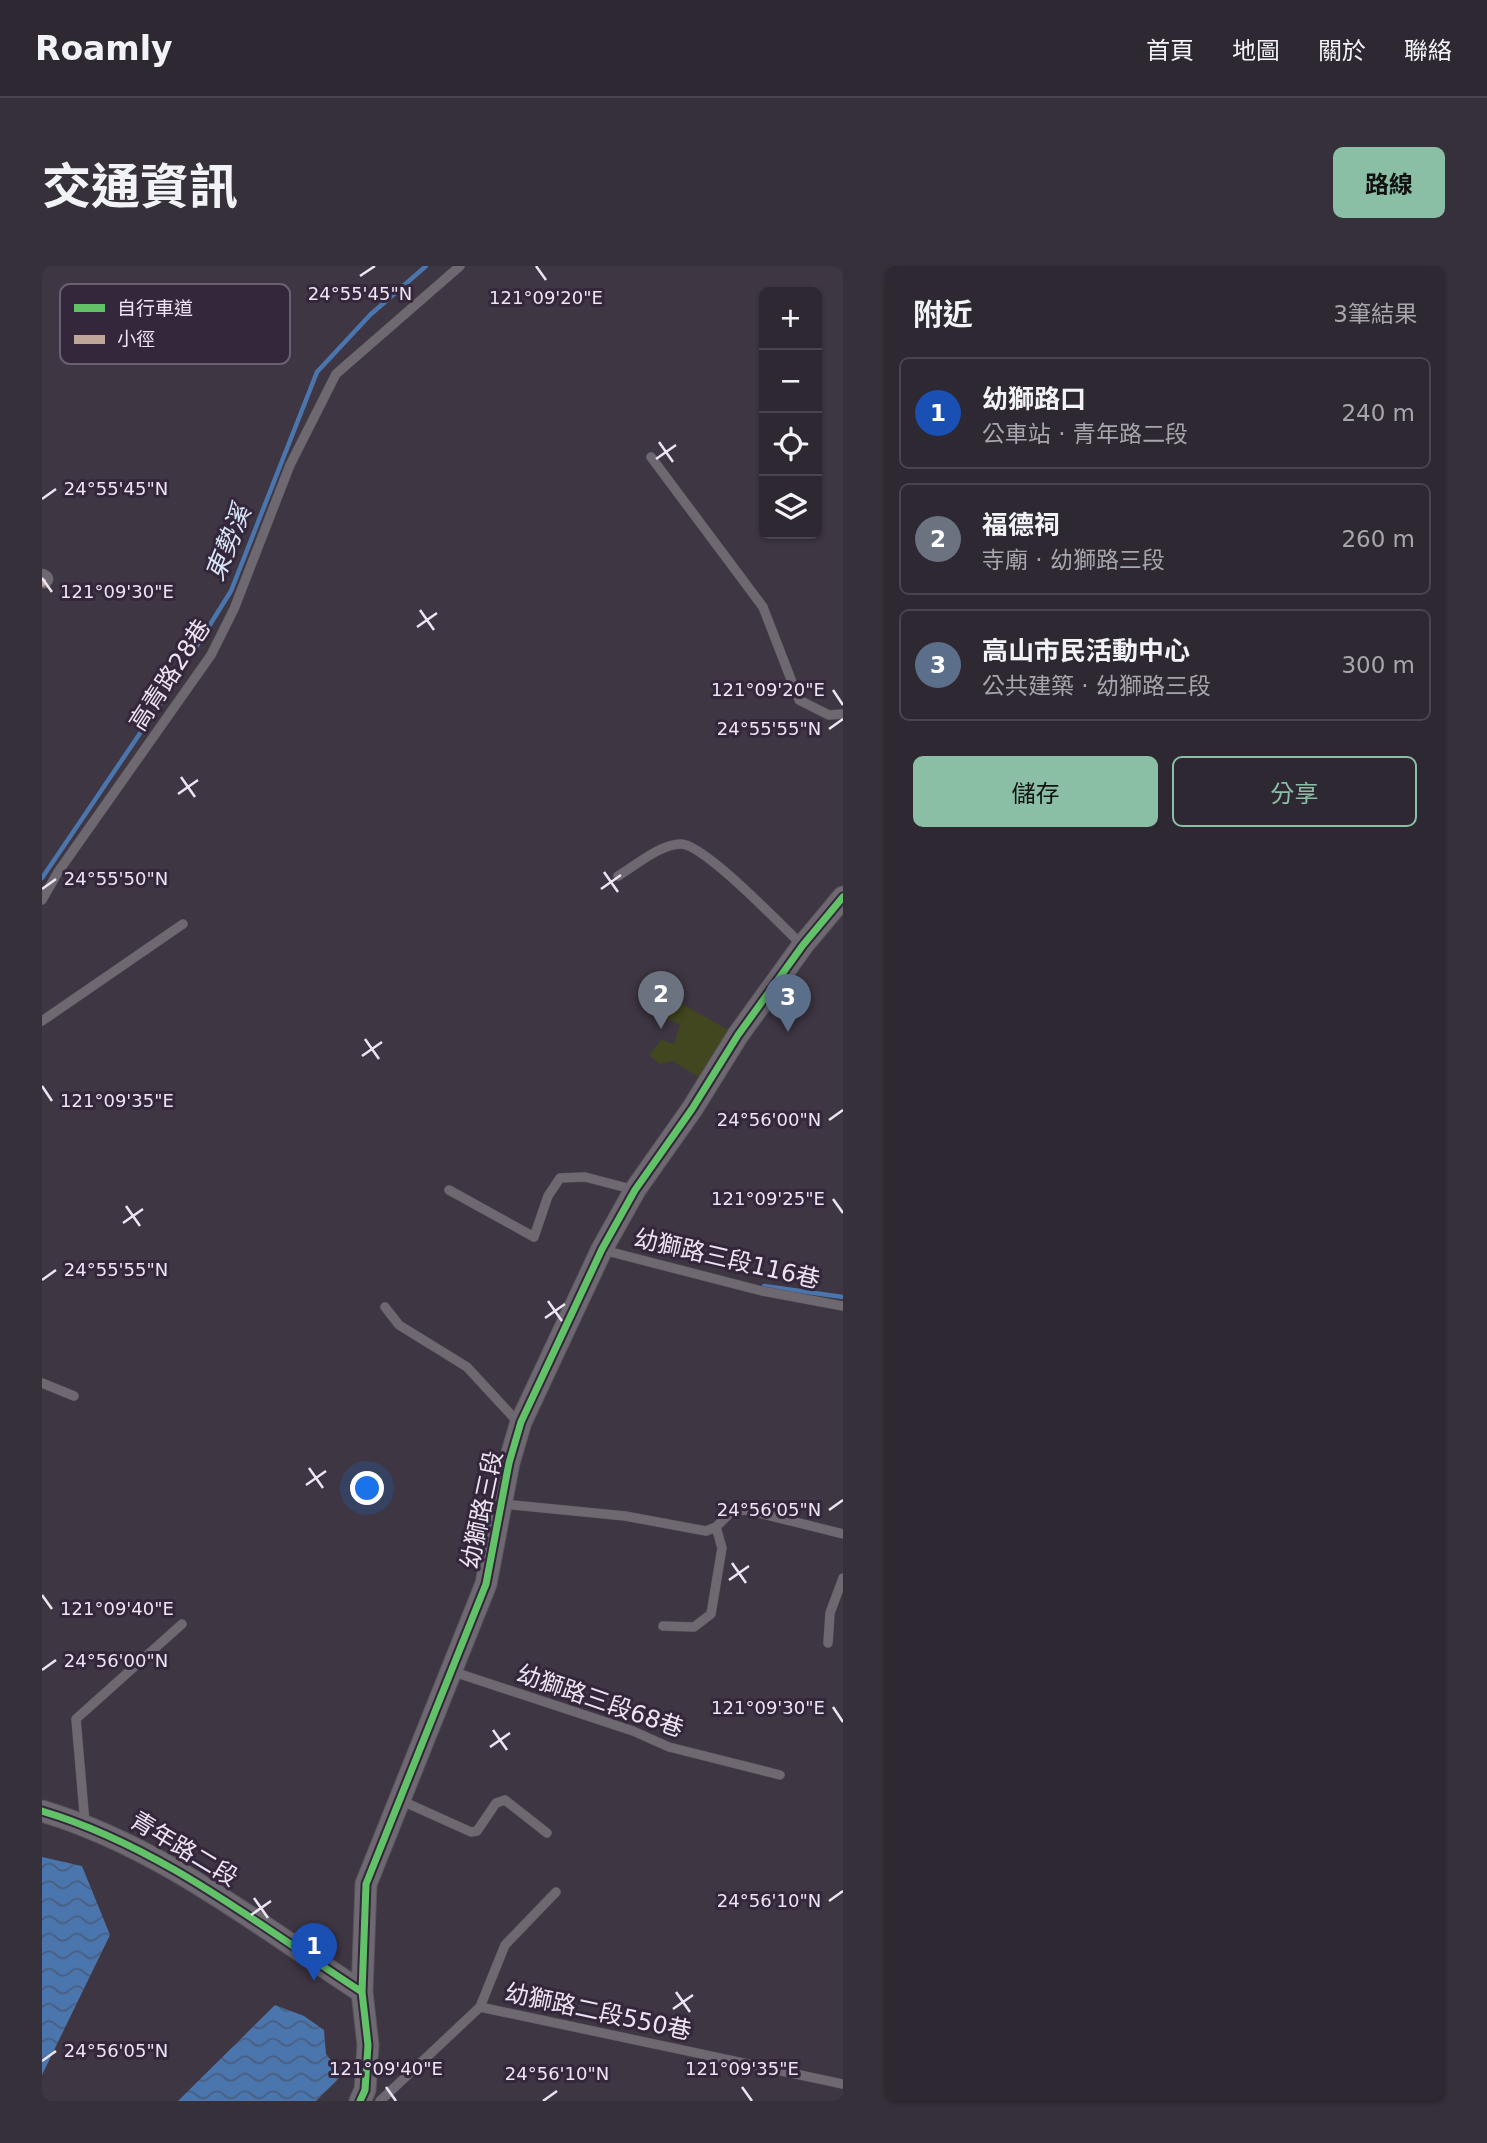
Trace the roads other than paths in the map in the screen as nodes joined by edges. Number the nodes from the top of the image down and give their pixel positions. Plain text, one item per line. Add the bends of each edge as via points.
1 (460, 266) edge
2 (651, 457) dead end
3 (843, 714) edge
4 (618, 876) dead end
5 (843, 897) edge
6 (42, 900) edge
7 (183, 923) dead end
8 (803, 946) junction
9 (42, 1021) edge
10 (449, 1190) dead end
11 (635, 1190) junction
12 (602, 1250) junction
13 (843, 1306) edge
14 (385, 1307) dead end
15 (42, 1383) edge
16 (74, 1396) dead end
17 (521, 1422) junction
18 (502, 1504) junction
19 (716, 1527) junction
20 (843, 1535) edge
21 (843, 1577) edge
22 (182, 1624) dead end
23 (663, 1626) dead end
24 (828, 1643) dead end
25 (449, 1671) junction
26 (780, 1775) dead end
27 (398, 1799) junction
28 (42, 1811) edge
29 (85, 1824) junction
30 (547, 1833) dead end
31 (556, 1892) dead end
32 (362, 1992) junction
33 (480, 2007) junction
34 (843, 2084) edge
35 (360, 2101) edge
36 (380, 2101) edge

1 - 6 lane, 高青路28巷 via 336,374 290,465 234,609 211,655
2 - 3 lane via 763,607 799,700 829,715
4 - 8 lane via 656,853 679,844 690,846
5 - 8 street, 幼獅路三段
7 - 9 lane
8 - 11 street, 幼獅路三段
10 - 11 lane via 534,1237 548,1196 560,1178 585,1177
11 - 12 street, 幼獅路三段
12 - 13 lane, 幼獅路三段116巷 via 762,1291
12 - 17 street, 幼獅路三段
14 - 17 lane via 399,1325 467,1367
15 - 16 lane
17 - 18 street, 幼獅路三段
18 - 19 lane via 625,1516 706,1531
18 - 25 street, 幼獅路三段 via 486,1584
19 - 20 lane via 732,1511 747,1510
19 - 23 lane via 722,1548 711,1614 694,1628
21 - 24 lane via 830,1613
22 - 29 lane via 76,1719
25 - 26 lane, 幼獅路三段68巷 via 634,1731 669,1747
25 - 27 street, 幼獅路三段
27 - 30 lane via 471,1832 477,1831 496,1803 505,1800
27 - 32 street, 幼獅路三段 via 366,1884
28 - 29 street, 青年路二段
29 - 32 street, 青年路二段 via 171,1867
31 - 33 lane via 505,1945
32 - 35 street, 幼獅路三段 via 368,2045
33 - 34 lane, 幼獅路二段550巷
33 - 36 lane, 幼獅路二段550巷

